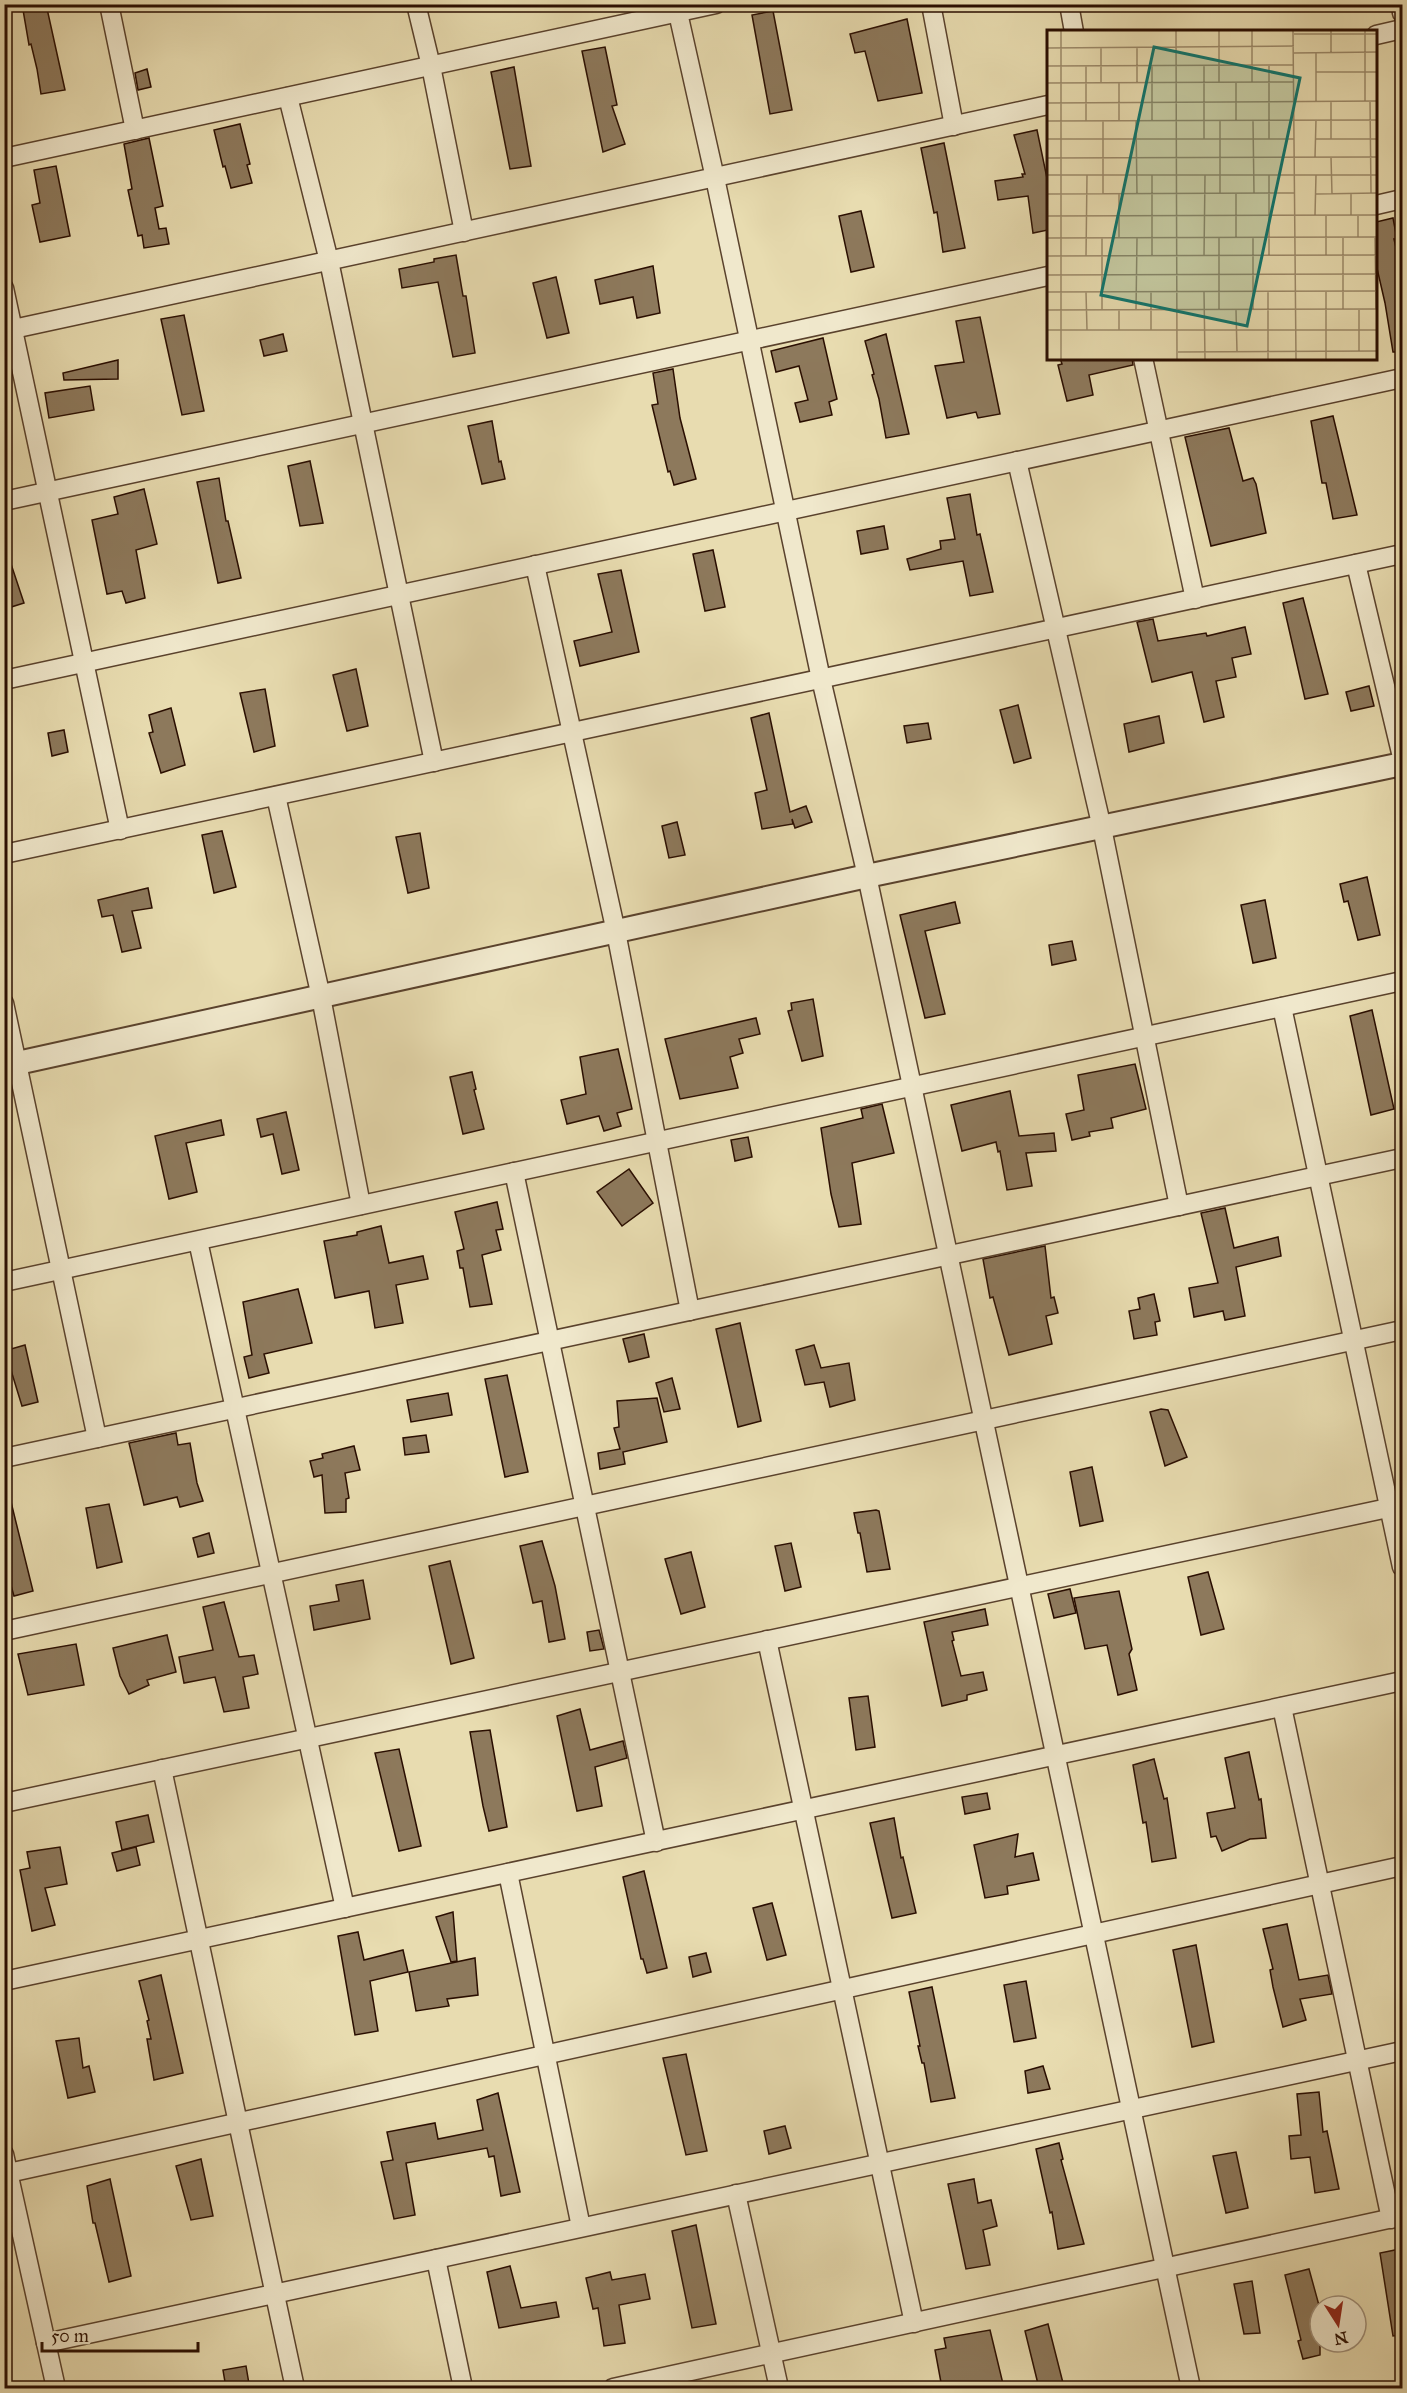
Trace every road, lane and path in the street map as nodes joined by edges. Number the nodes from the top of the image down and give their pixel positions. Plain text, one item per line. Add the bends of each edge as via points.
1 (109, 4) edge
2 (416, 4) edge
3 (716, 4) edge
4 (931, 4) edge
5 (1069, 4) edge
6 (1401, 4) edge
7 (676, 9) edge
8 (1402, 13) edge
9 (1402, 29) edge
10 (1074, 30) edge
11 (1377, 34) edge
12 (431, 66) junction
13 (288, 97) junction
14 (1047, 105) edge
15 (954, 126) junction
16 (135, 129) junction
17 (4, 158) edge
18 (715, 178) junction
19 (1402, 199) edge
20 (1377, 205) edge
21 (464, 232) junction
22 (329, 261) junction
23 (1047, 276) edge
24 (4, 288) edge
25 (9, 330) edge
26 (750, 340) junction
27 (1143, 360) edge
28 (1402, 378) edge
29 (363, 424) junction
30 (1159, 431) junction
31 (1017, 461) junction
32 (48, 492) junction
33 (4, 501) edge
34 (786, 511) junction
35 (1402, 554) edge
36 (1356, 564) junction
37 (535, 565) junction
38 (399, 595) junction
39 (1195, 599) junction
40 (1056, 628) junction
41 (84, 663) junction
42 (821, 679) junction
43 (4, 680) edge
44 (572, 732) junction
45 (1402, 757) edge
46 (434, 762) junction
47 (1402, 764) edge
48 (276, 796) junction
49 (1102, 828) junction
50 (120, 830) junction
51 (4, 854) edge
52 (867, 876) junction
53 (616, 932) junction
54 (1402, 981) edge
55 (321, 997) junction
56 (4, 1003) edge
57 (1282, 1007) junction
58 (1144, 1036) junction
59 (11, 1065) edge
60 (912, 1087) junction
61 (658, 1141) junction
62 (1402, 1158) edge
63 (514, 1172) junction
64 (1319, 1176) junction
65 (361, 1205) junction
66 (1179, 1206) junction
67 (198, 1240) junction
68 (948, 1255) junction
69 (61, 1270) junction
70 (4, 1282) edge
71 (690, 1311) junction
72 (1402, 1330) edge
73 (551, 1341) junction
74 (1354, 1341) junction
75 (235, 1409) junction
76 (984, 1421) junction
77 (97, 1438) junction
78 (4, 1458) edge
79 (586, 1506) junction
80 (1396, 1506) edge
81 (1402, 1567) edge
82 (271, 1574) junction
83 (1019, 1587) junction
84 (4, 1631) edge
85 (767, 1640) junction
86 (620, 1672) junction
87 (1402, 1681) edge
88 (1282, 1707) junction
89 (308, 1738) junction
90 (1055, 1756) junction
91 (162, 1769) junction
92 (4, 1803) edge
93 (804, 1810) junction
94 (656, 1842) junction
95 (1402, 1866) edge
96 (508, 1873) junction
97 (1320, 1884) junction
98 (345, 1908) junction
99 (1094, 1934) junction
100 (198, 1940) junction
101 (4, 1981) edge
102 (842, 1990) junction
103 (1402, 2051) edge
104 (545, 2055) junction
105 (1357, 2061) junction
106 (1131, 2109) junction
107 (238, 2123) junction
108 (4, 2154) edge
109 (880, 2163) junction
110 (7, 2174) edge
111 (736, 2194) junction
112 (1397, 2217) edge
113 (581, 2228) junction
114 (436, 2259) junction
115 (1165, 2268) junction
116 (275, 2293) junction
117 (914, 2323) junction
118 (46, 2343) junction
119 (772, 2354) junction
120 (56, 2388) edge
121 (295, 2388) edge
122 (463, 2388) edge
123 (613, 2388) edge
124 (779, 2388) edge
125 (1191, 2388) edge

1 - 16 street
2 - 12 street
3 - 7 street
4 - 15 street
5 - 10 street
6 - 8 street
7 - 12 street
7 - 18 street
9 - 11 street
12 - 13 street
12 - 21 street
13 - 16 street
13 - 22 street
14 - 15 street
15 - 18 street
16 - 17 street
18 - 21 street
18 - 26 street
19 - 20 street
21 - 22 street
22 - 25 street
22 - 29 street
23 - 26 street
24 - 25 street
25 - 32 street
26 - 29 street
26 - 34 street
27 - 30 street
28 - 30 street
29 - 32 street
29 - 38 street
30 - 31 street
30 - 39 street
31 - 34 street
31 - 40 street
32 - 33 street
32 - 41 street
34 - 37 street
34 - 42 street
35 - 36 street
36 - 39 street
36 - 45 street
37 - 38 street
37 - 44 street
38 - 41 street
38 - 46 street
39 - 40 street
40 - 42 street
40 - 49 street
41 - 43 street
41 - 50 street
42 - 44 street
42 - 52 street
44 - 46 street
44 - 53 street
46 - 48 street
47 - 49 street
48 - 50 street
48 - 55 street
49 - 52 street
49 - 58 street
50 - 51 street
52 - 53 street
52 - 60 street
53 - 55 street
53 - 61 street
54 - 57 street
55 - 59 street
55 - 65 street
56 - 59 street
57 - 58 street
57 - 64 street
58 - 60 street
58 - 66 street
59 - 69 street
60 - 61 street
60 - 68 street
61 - 63 street
61 - 71 street
62 - 64 street
63 - 65 street
63 - 73 street
64 - 66 street
64 - 74 street
65 - 67 street
66 - 68 street
67 - 69 street
67 - 75 street
68 - 71 street
68 - 76 street
69 - 70 street
69 - 77 street
71 - 73 street
72 - 74 street
73 - 75 street
73 - 79 street
74 - 76 street
74 - 80 street
75 - 77 street
75 - 82 street
76 - 79 street
76 - 83 street
77 - 78 street
79 - 82 street
79 - 86 street
80 - 81 street
80 - 83 street
82 - 84 street
82 - 89 street
83 - 85 street
83 - 90 street
85 - 86 street
85 - 93 street
86 - 89 street
86 - 94 street
87 - 88 street
88 - 90 street
88 - 97 street
89 - 91 street
89 - 98 street
90 - 93 street
90 - 99 street
91 - 92 street
91 - 100 street
93 - 94 street
93 - 102 street
94 - 96 street
95 - 97 street
96 - 98 street
96 - 104 street
97 - 99 street
97 - 105 street
98 - 100 street
99 - 102 street
99 - 106 street
100 - 101 street
100 - 107 street
102 - 104 street
102 - 109 street
103 - 105 street
104 - 107 street
104 - 113 street
105 - 106 street
105 - 112 street
106 - 109 street
106 - 115 street
107 - 110 street
107 - 116 street
108 - 110 street
109 - 111 street
109 - 117 street
110 - 118 street
111 - 113 street
111 - 119 street
112 - 115 street
113 - 114 street
114 - 116 street
114 - 122 street
115 - 117 street
115 - 125 street
116 - 118 street
116 - 121 street
117 - 119 street
118 - 120 street
119 - 123 street
119 - 124 street

